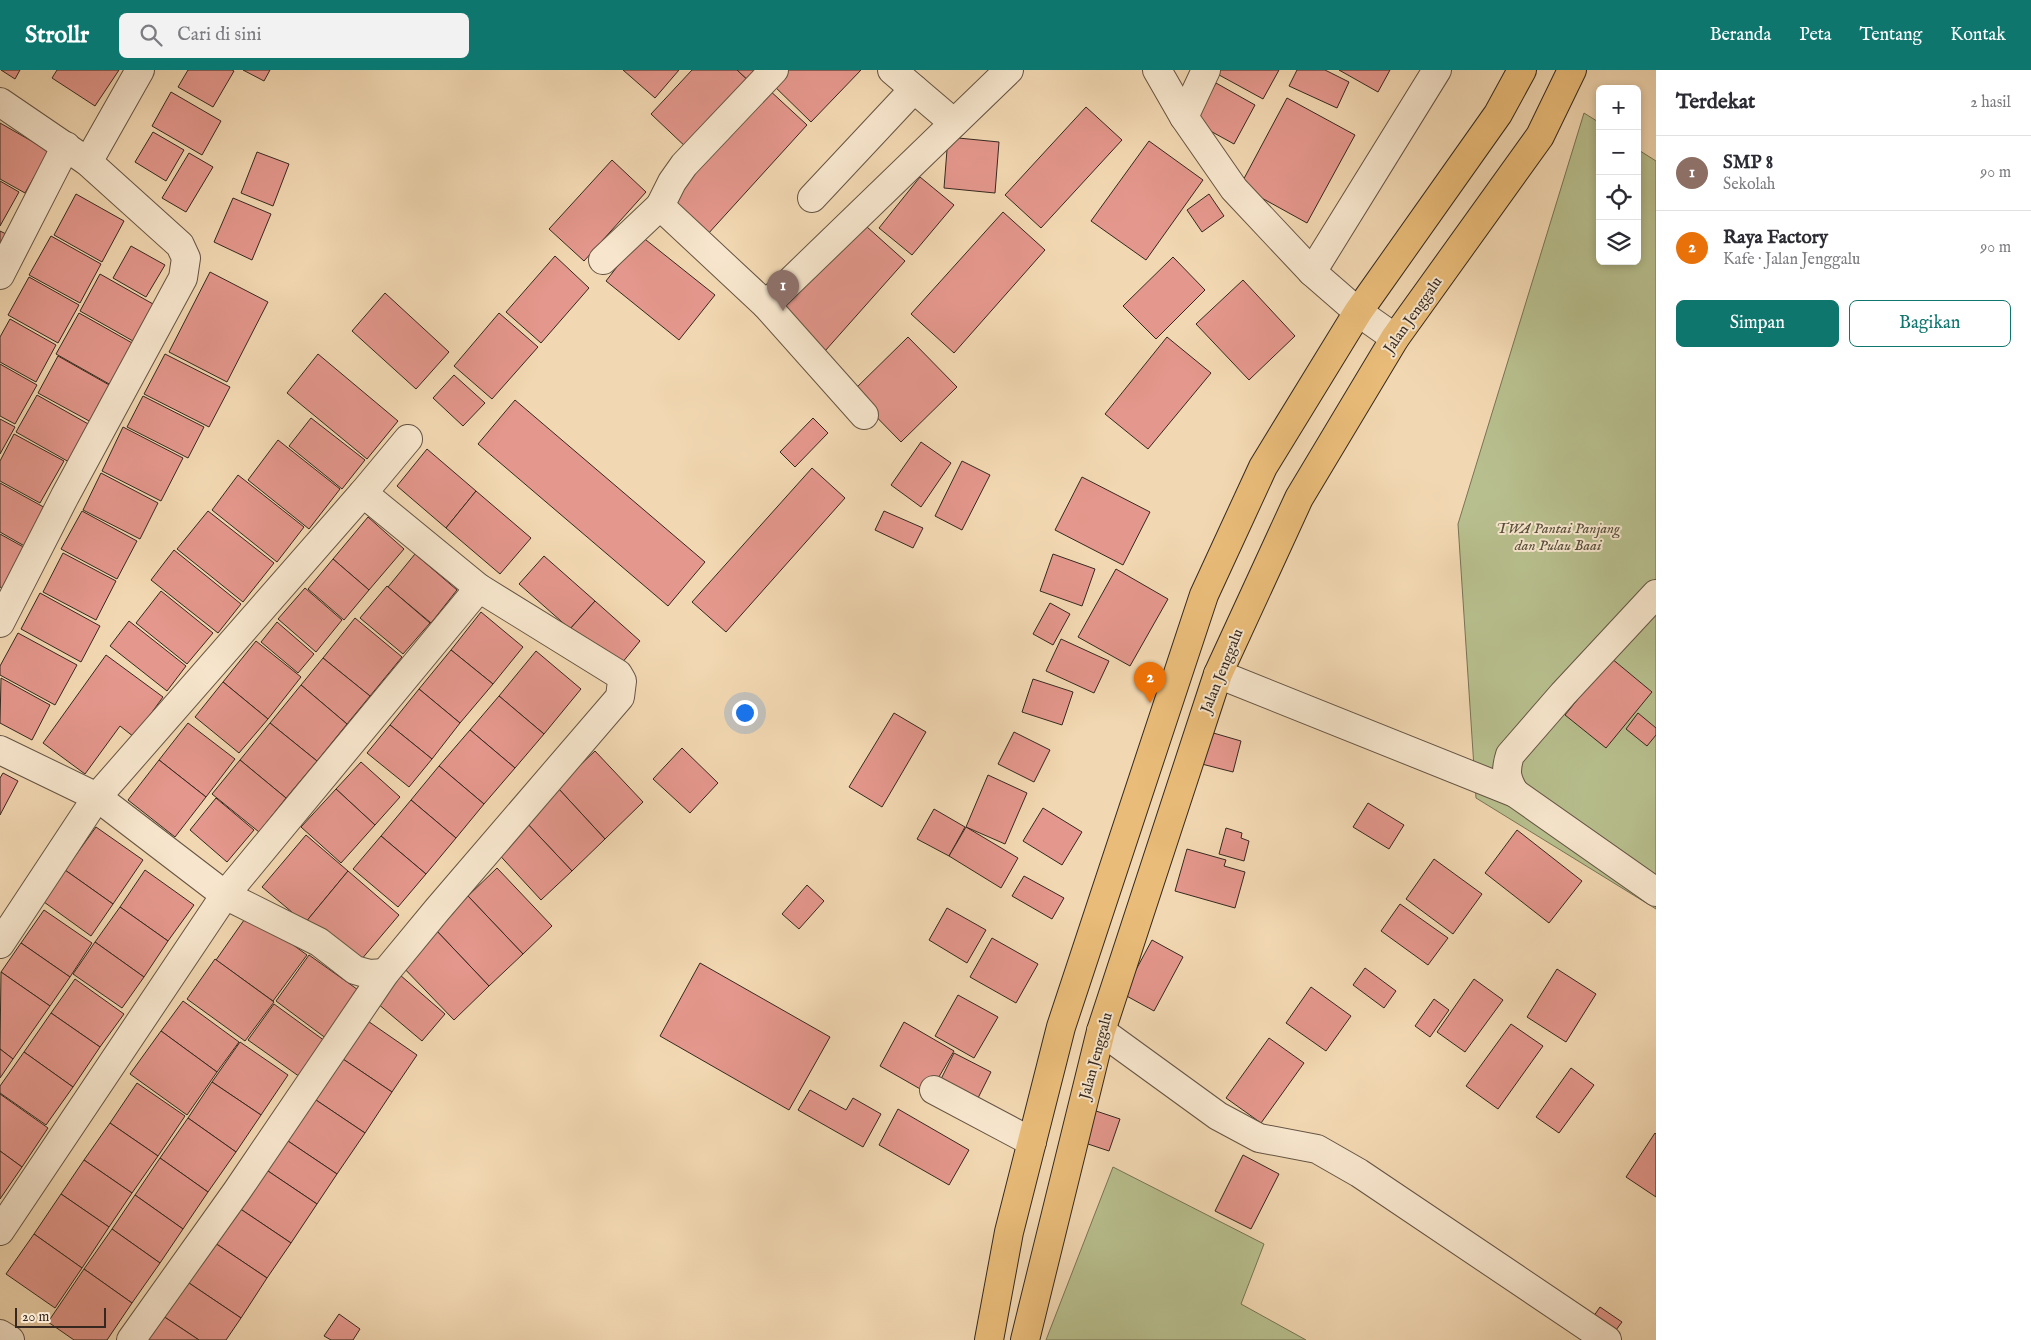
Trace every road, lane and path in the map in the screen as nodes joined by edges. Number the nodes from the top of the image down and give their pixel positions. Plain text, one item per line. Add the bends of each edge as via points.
1 (140, 70) edge
2 (774, 70) edge
3 (892, 70) edge
4 (1009, 70) edge
5 (1157, 70) edge
6 (1206, 70) edge
7 (1437, 70) edge
8 (1522, 70) edge
9 (1572, 70) edge
10 (914, 89) junction
11 (0, 102) edge
12 (1184, 117) junction
13 (954, 123) junction
14 (66, 146) junction
15 (88, 162) junction
16 (812, 198) dead end
17 (660, 206) junction
18 (603, 260) dead end
19 (1312, 272) junction
20 (0, 275) edge
21 (766, 305) junction
22 (1358, 312) junction
23 (1395, 338) junction
24 (864, 415) dead end
25 (408, 439) dead end
26 (363, 493) junction
27 (479, 588) junction
28 (1656, 594) edge
29 (0, 623) edge
30 (1218, 674) junction
31 (0, 750) edge
32 (1515, 793) junction
33 (97, 797) junction
34 (1656, 892) edge
35 (225, 894) junction
36 (0, 944) edge
37 (385, 973) junction
38 (1101, 1031) junction
39 (934, 1090) dead end
40 (1032, 1142) junction
41 (0, 1231) edge
42 (0, 1334) edge
43 (10, 1340) edge
44 (131, 1340) edge
45 (989, 1340) edge
46 (1025, 1340) edge
47 (1607, 1340) edge

1 - 15 street
2 - 17 street via 684,165
3 - 10 street
4 - 13 street
5 - 12 street
6 - 12 street
7 - 19 street
8 - 22 main road via 1498,114
9 - 23 main road, Jalan Jenggalu via 1540,136
10 - 13 street
10 - 16 street
11 - 14 street
12 - 19 street via 1234,189
13 - 21 street
14 - 15 street
14 - 20 street
15 - 29 street via 180,245 186,258 183,278 64,496
17 - 18 street
17 - 21 street
19 - 22 street
21 - 24 street
22 - 23 street
22 - 40 main road via 1263,467 1204,595 1061,1027
23 - 30 main road, Jalan Jenggalu via 1299,498
25 - 26 street
26 - 27 street
26 - 33 street
27 - 35 street
27 - 37 street via 618,674 622,689 620,697
28 - 32 street via 1510,755 1506,775
30 - 32 street
30 - 38 main road, Jalan Jenggalu
31 - 33 street
32 - 34 street
33 - 35 street
33 - 36 street
35 - 37 street via 319,942 354,970 369,974
35 - 41 street
37 - 44 street
38 - 46 main road, Jalan Jenggalu
38 - 47 street via 1218,1116 1259,1138 1317,1149 1358,1173
39 - 40 street
40 - 45 main road via 1009,1232
42 - 43 street

